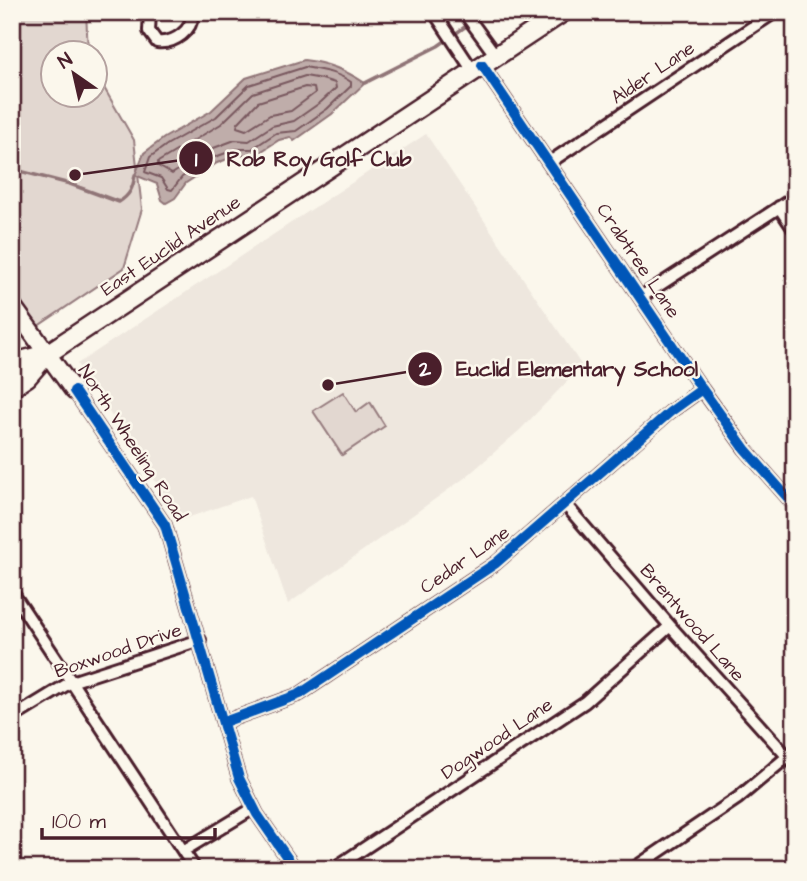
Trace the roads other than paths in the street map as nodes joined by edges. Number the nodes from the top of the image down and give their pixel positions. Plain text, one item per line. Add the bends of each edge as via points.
1 (150, 12) edge
2 (192, 12) edge
3 (434, 12) edge
4 (464, 12) edge
5 (563, 12) edge
6 (775, 12) edge
7 (484, 64) junction
8 (550, 162) junction
9 (795, 197) edge
10 (779, 207) junction
11 (795, 231) edge
12 (641, 297) junction
13 (12, 305) edge
14 (47, 354) junction
15 (12, 366) edge
16 (12, 387) edge
17 (702, 389) junction
18 (74, 391) joint
19 (565, 504) junction
20 (795, 506) edge
21 (12, 592) edge
22 (670, 626) junction
23 (200, 640) junction
24 (72, 682) junction
25 (12, 718) edge
26 (224, 722) junction
27 (791, 761) edge
28 (254, 808) junction
29 (183, 851) junction
30 (195, 869) edge
31 (295, 869) edge
32 (333, 869) edge
33 (633, 869) edge

1 - 2 street via 149,31 162,43 186,31
3 - 7 street via 455,43
4 - 7 street via 475,27
5 - 7 main road, East Euclid Avenue
6 - 8 street, Alder Lane
7 - 8 street, Crabtree Lane
7 - 14 main road, East Euclid Avenue
8 - 12 street, Crabtree Lane
9 - 10 street
10 - 11 street
10 - 12 street
12 - 17 street, Crabtree Lane
13 - 14 street, North Wheeling Road
14 - 15 main road, East Euclid Avenue
14 - 16 main road, East Euclid Avenue
14 - 18 street, North Wheeling Road
17 - 19 street, Cedar Lane
17 - 20 street, Crabtree Lane via 745,449
18 - 23 street, North Wheeling Road via 165,525
19 - 22 street, Brentwood Lane
19 - 26 street, Cedar Lane via 496,562 300,694
21 - 24 street
22 - 27 street, Brentwood Lane
22 - 32 street, Dogwood Lane via 585,702
23 - 24 street, Boxwood Drive
23 - 26 street, North Wheeling Road
24 - 25 street, Boxwood Drive
24 - 29 street
26 - 28 street, North Wheeling Road via 239,778
27 - 33 street
28 - 29 street
28 - 31 street, North Wheeling Road
29 - 30 street

